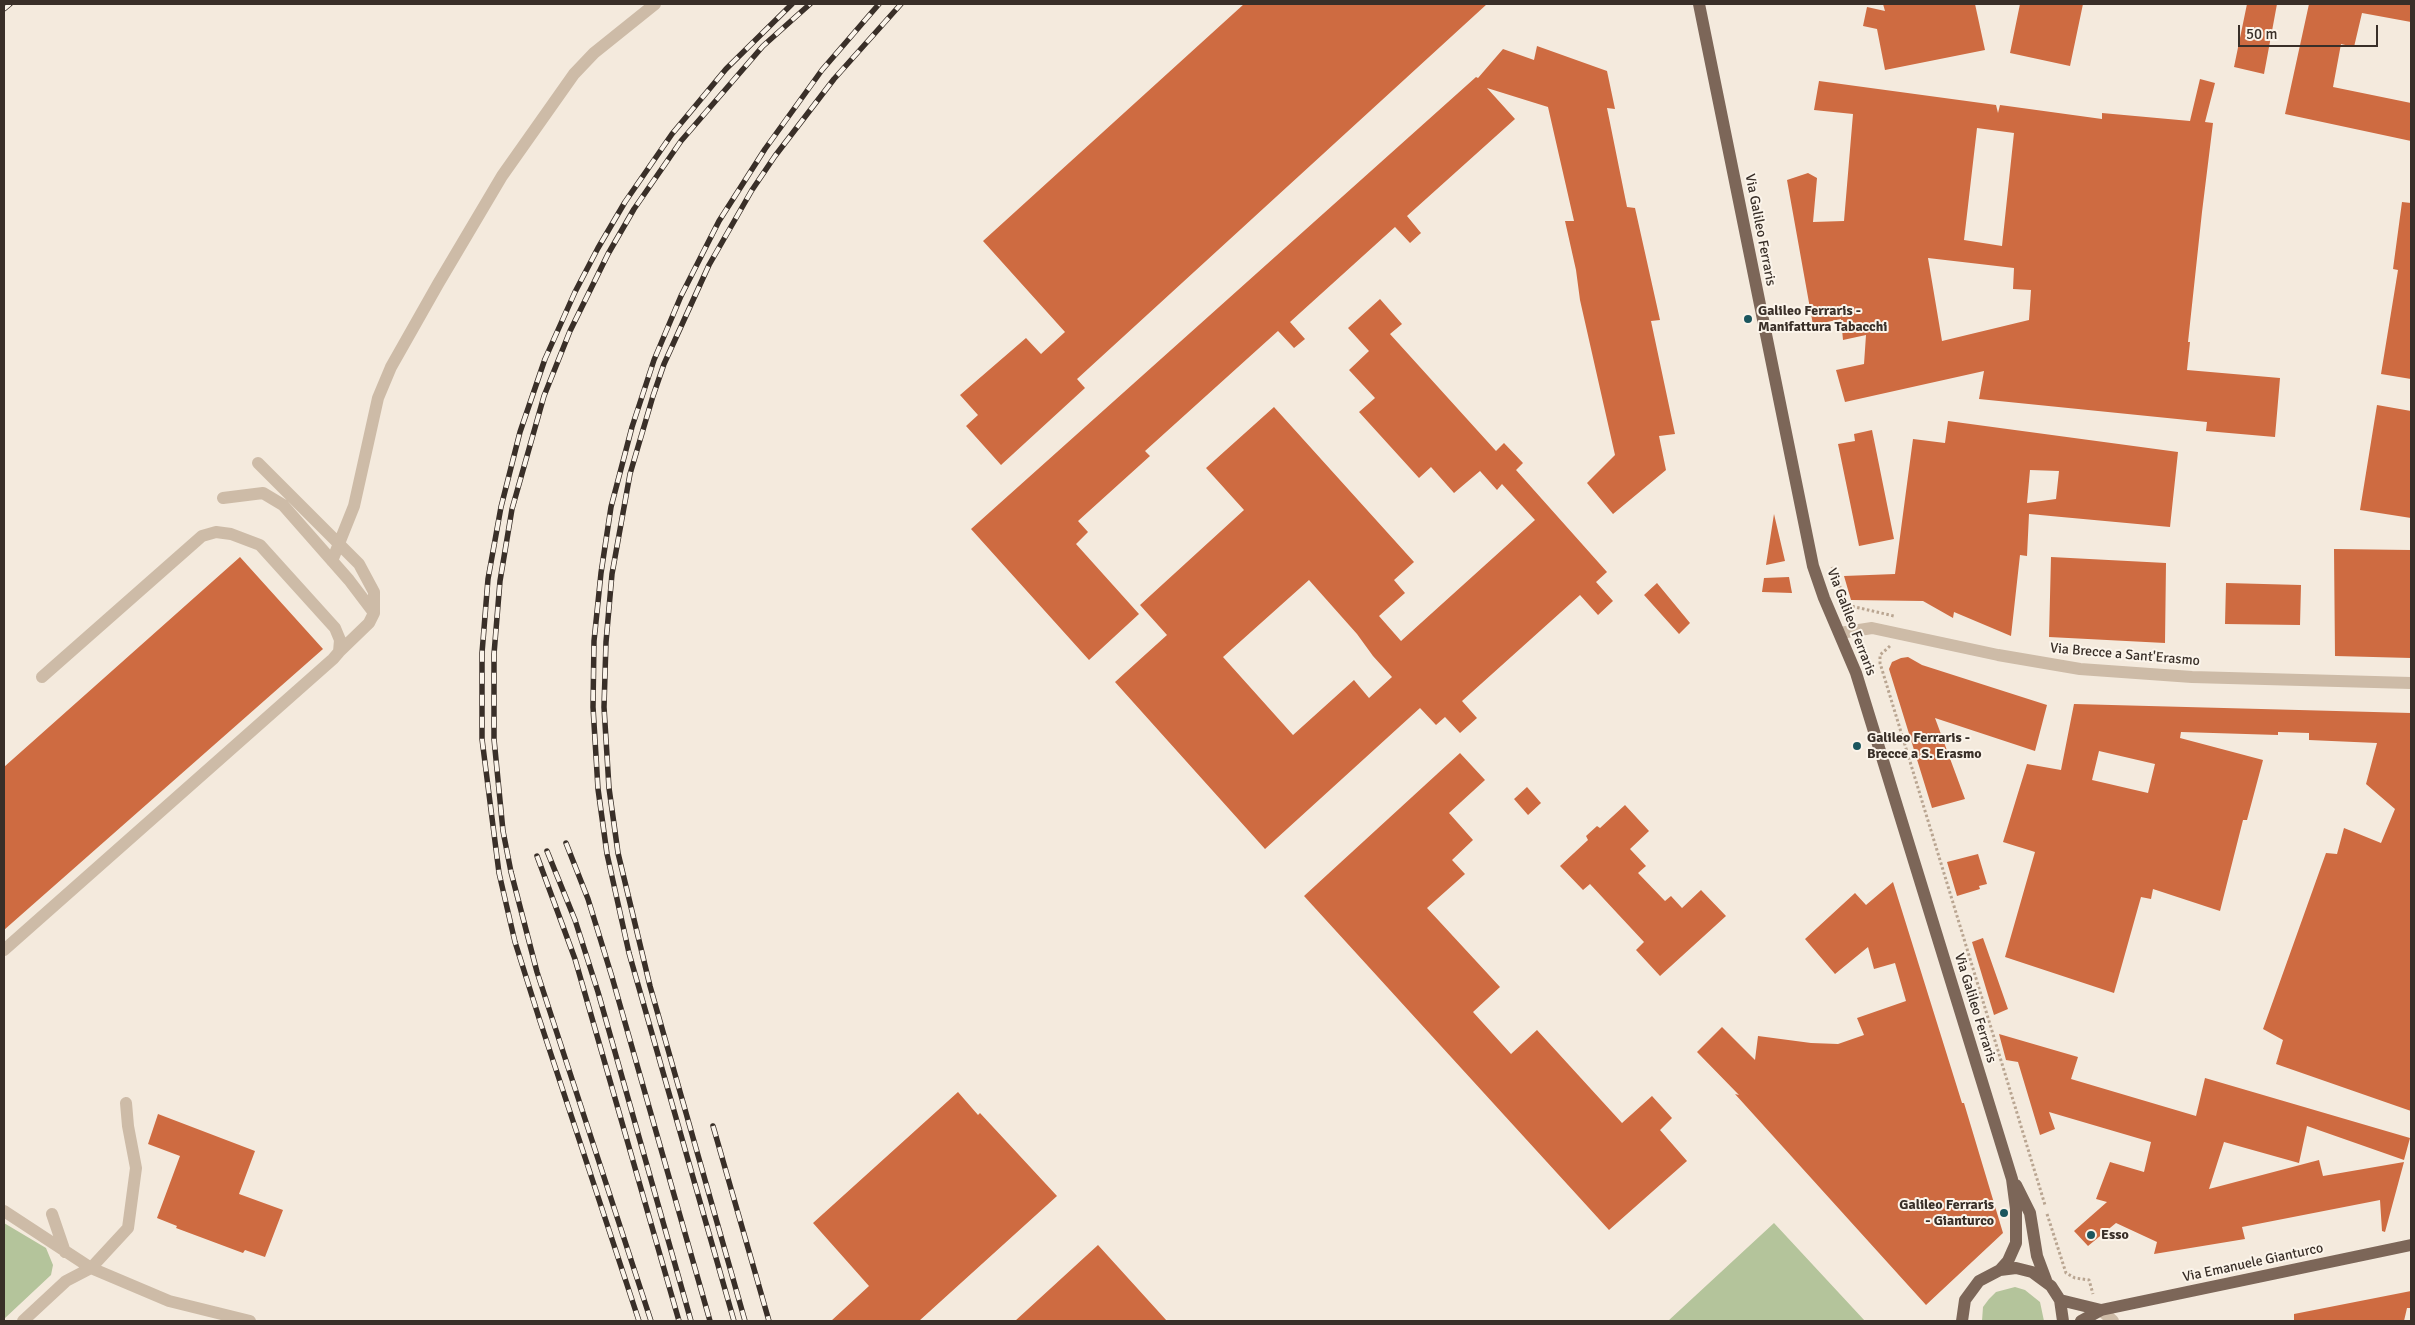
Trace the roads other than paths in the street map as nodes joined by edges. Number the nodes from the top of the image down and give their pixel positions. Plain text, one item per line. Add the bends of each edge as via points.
1 (656, 4) edge
2 (1699, 4) edge
3 (258, 463) dead end
4 (224, 498) dead end
5 (340, 545) junction
6 (332, 561) junction
7 (374, 613) junction
8 (1840, 633) junction
9 (339, 652) junction
10 (42, 677) dead end
11 (2411, 683) edge
12 (4, 950) edge
13 (126, 1103) dead end
14 (2012, 1179) junction
15 (4, 1212) edge
16 (52, 1214) dead end
17 (2411, 1245) edge
18 (65, 1252) junction
19 (91, 1268) junction
20 (2000, 1270) junction
21 (2046, 1280) junction
22 (2060, 1300) junction
23 (2101, 1310) junction
24 (23, 1321) edge
25 (250, 1321) edge
26 (1962, 1321) edge
27 (2064, 1321) edge
28 (2081, 1321) edge
29 (2113, 1321) edge

1 - 5 street via 594,53 574,74 502,176 443,275 391,367 378,398 354,506
2 - 8 main road, Via Galileo Ferraris via 1812,560
3 - 5 street
4 - 6 street via 263,493 282,505
5 - 6 street
5 - 7 street via 369,580 374,592
6 - 7 street
7 - 9 street via 369,623
8 - 11 street, Via Brecce a Sant'Erasmo via 1872,628 1998,656 2080,669 2192,677
8 - 14 main road, Via Galileo Ferraris via 1856,673
9 - 10 street via 340,640 335,628 260,545 216,532 202,536
9 - 12 street
13 - 19 street via 136,1168 128,1228
14 - 20 main road, Via Galileo Ferraris via 2016,1243
14 - 21 main road, Via Galileo Ferraris via 2030,1213 2037,1256
15 - 18 street
16 - 18 street
17 - 23 main road, Via Emanuele Gianturco
18 - 19 street
19 - 24 street via 66,1281
19 - 25 street via 169,1301
20 - 21 main road via 2024,1270
20 - 26 main road via 1985,1276 1974,1286 1965,1300
21 - 22 main road, Via Galileo Ferraris
22 - 23 main road, Via Emanuele Gianturco
22 - 27 main road
23 - 28 main road, Via Emanuele Gianturco
23 - 29 street

